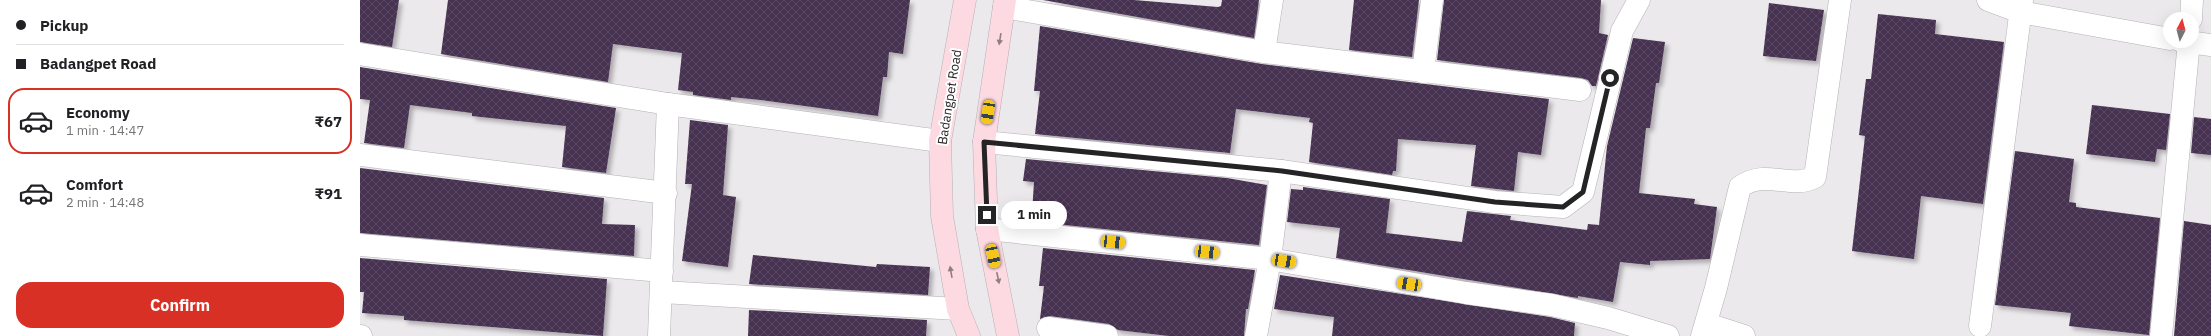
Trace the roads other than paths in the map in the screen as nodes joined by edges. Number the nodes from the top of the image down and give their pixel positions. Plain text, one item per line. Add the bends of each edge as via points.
1 (965, 0) edge
2 (1272, 0) edge
3 (1432, 0) edge
4 (1639, 0) edge
5 (1840, 0) edge
6 (1988, 0) edge
7 (2192, 0) edge
8 (1005, 3) edge
9 (2021, 6) edge
10 (2191, 12) edge
11 (2163, 37) edge
12 (2199, 43) edge
13 (2211, 45) edge
14 (2182, 48) edge
15 (1264, 52) junction
16 (360, 54) edge
17 (1423, 72) junction
18 (1580, 90) dead end
19 (668, 104) junction
20 (940, 141) junction
21 (984, 142) junction
22 (360, 155) edge
23 (1282, 171) junction
24 (666, 193) junction
25 (987, 229) junction
26 (360, 245) edge
27 (1270, 259) junction
28 (662, 281) junction
29 (958, 309) junction
30 (1980, 326) dead end
31 (1048, 328) dead end
32 (1704, 330) edge
33 (659, 336) edge
34 (969, 336) edge
35 (1008, 336) edge
36 (1107, 336) edge
37 (1256, 336) edge
38 (1668, 336) edge
39 (1744, 336) edge
40 (2161, 336) edge

1 - 20 main road, Badangpet Road
2 - 15 street
3 - 17 street
4 - 23 street via 1622,31 1583,192 1563,207 1495,202
5 - 32 street via 1815,177 1802,182 1764,178 1749,180 1740,187
6 - 9 street
7 - 10 street
8 - 15 street
8 -> 21 main road
9 - 11 street
9 - 30 street
12 - 13 street
14 - 40 street
15 - 17 street
16 - 19 street
17 - 18 street
19 - 20 street
19 - 24 street
29 -> 20 main road, Badangpet Road via 942,216
21 - 23 street
21 - 25 main road
22 - 24 street
23 - 27 street
24 - 28 street
25 - 27 street
25 -> 35 main road
26 - 28 street
27 - 37 street
27 - 38 street via 1466,294 1552,305
28 - 29 street
28 - 33 street
29 - 34 main road, Badangpet Road
31 - 36 street
32 - 39 street

